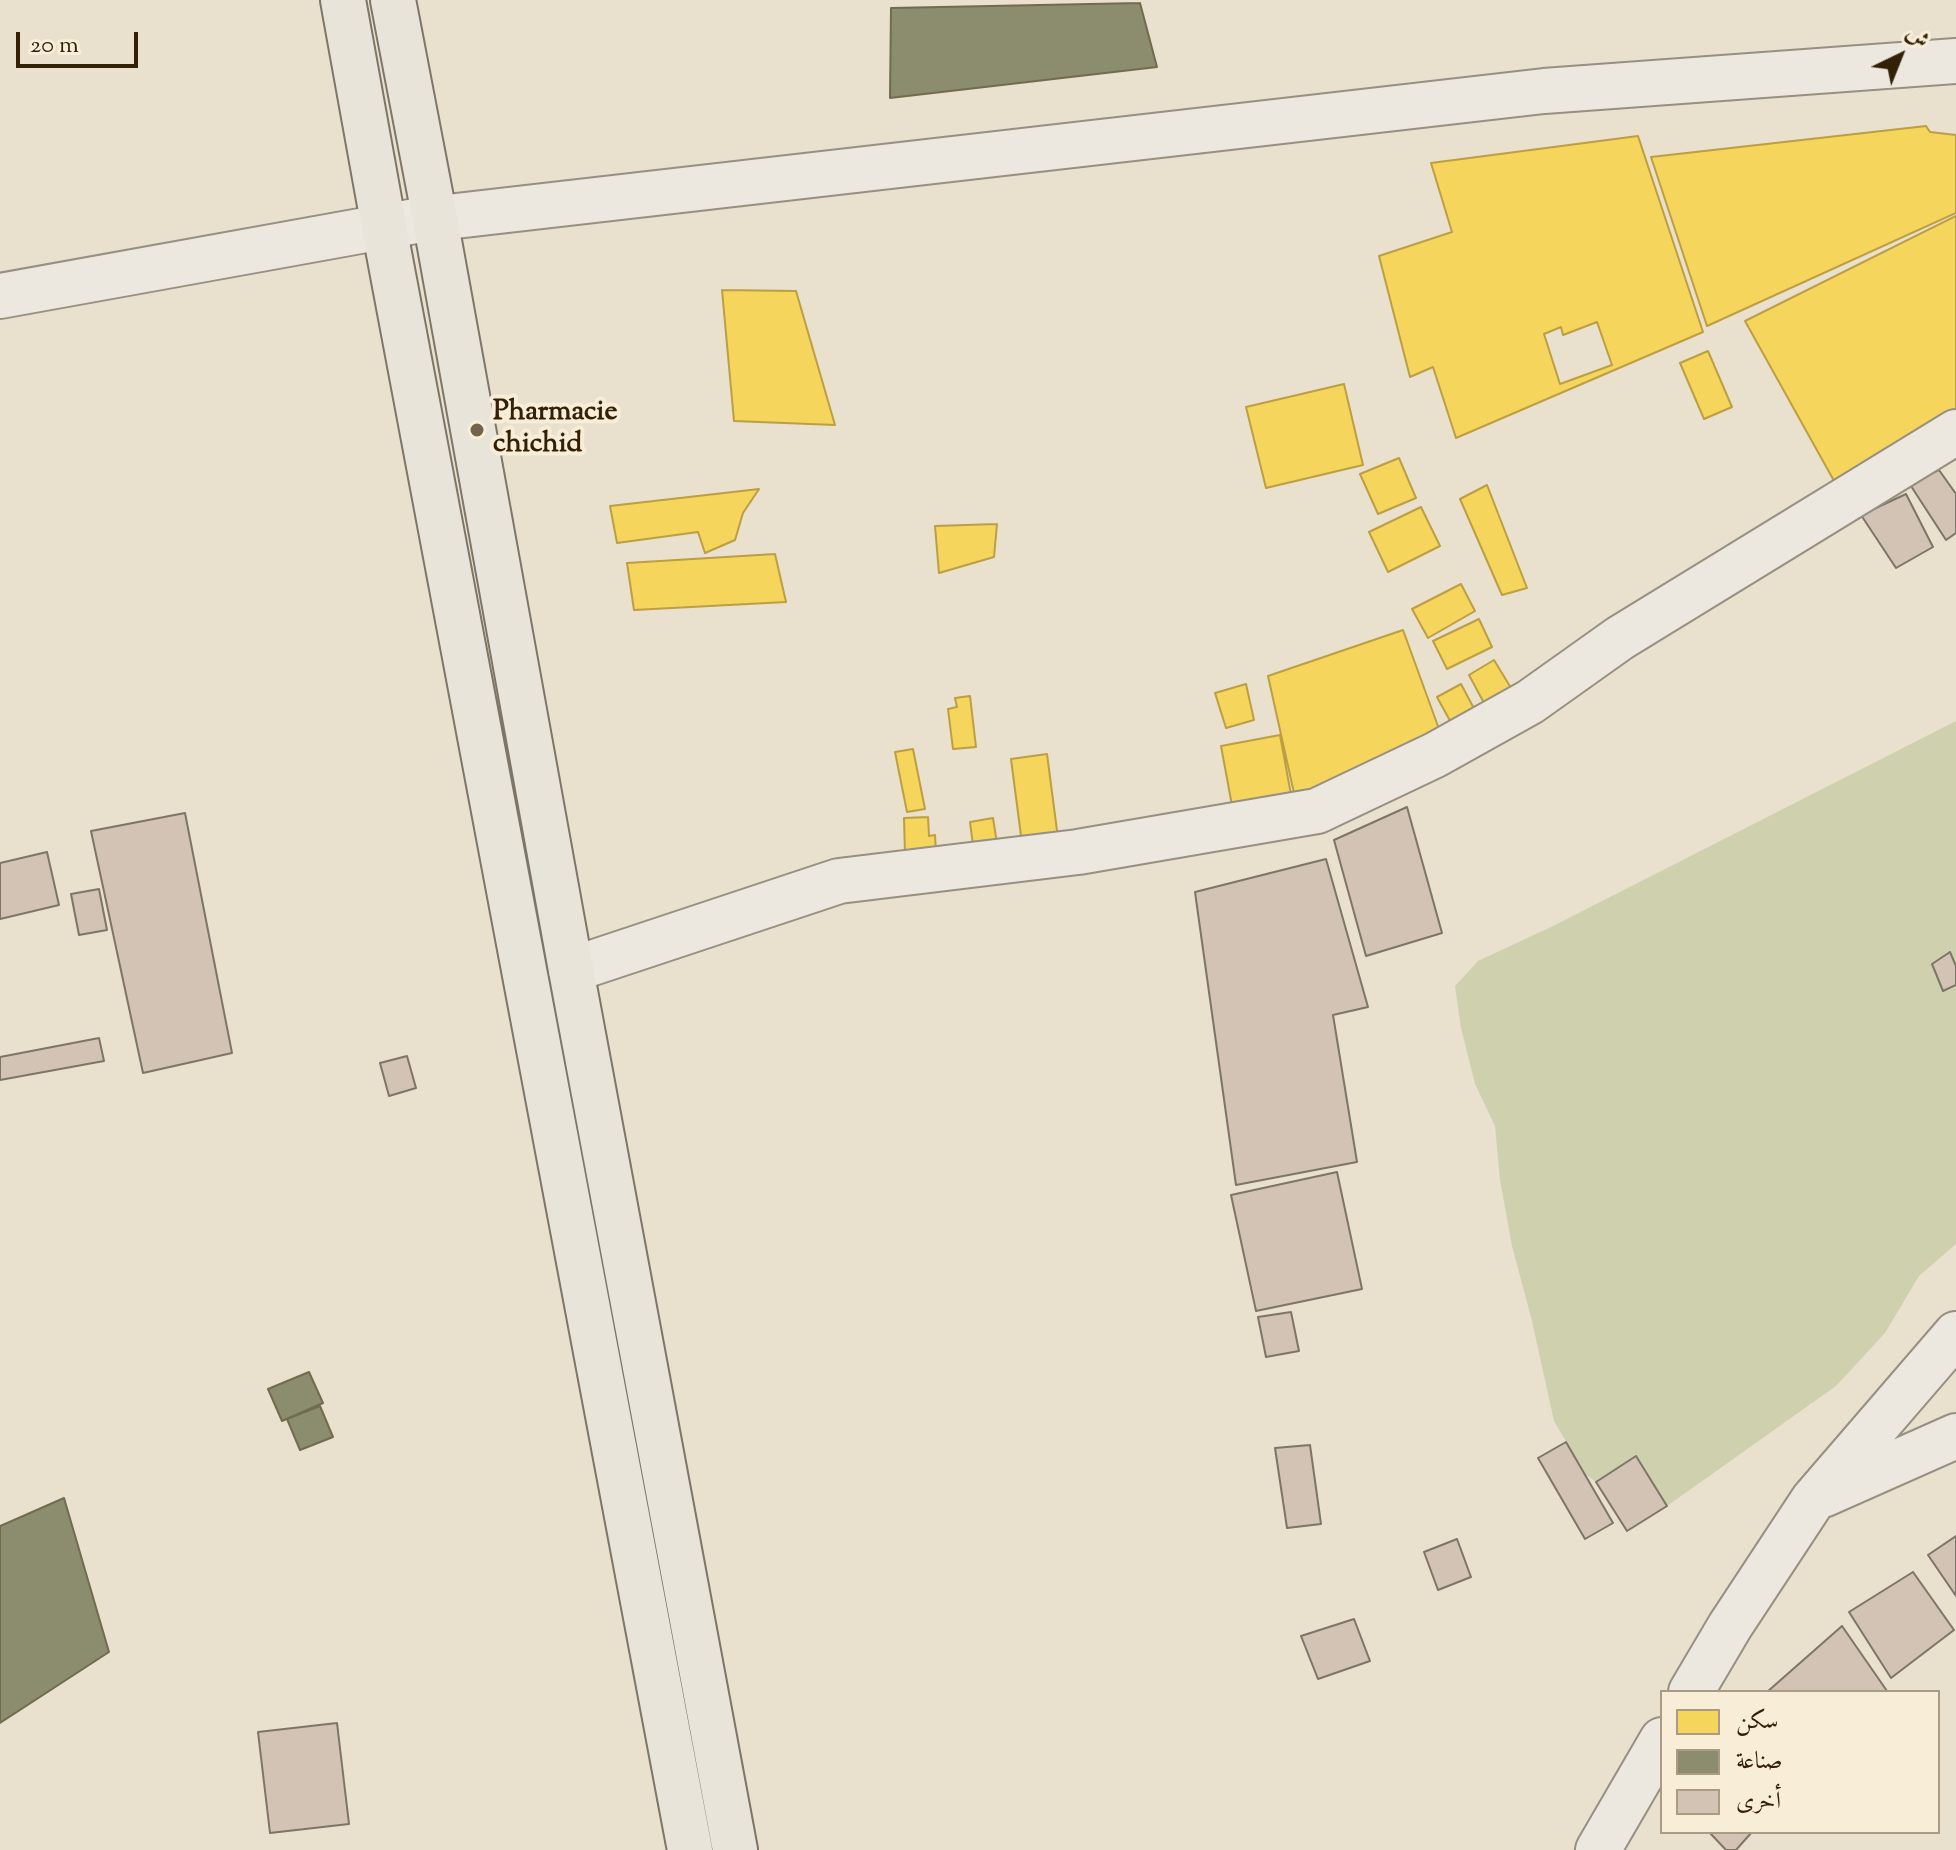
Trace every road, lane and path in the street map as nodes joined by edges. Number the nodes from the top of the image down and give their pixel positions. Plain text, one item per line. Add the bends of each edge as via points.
1 (343, 0) edge
2 (393, 0) edge
3 (1954, 63) edge
4 (435, 219) junction
5 (384, 227) junction
6 (0, 296) edge
7 (1956, 432) edge
8 (571, 970) junction
9 (1956, 1334) edge
10 (1956, 1436) edge
11 (1813, 1500) junction
12 (1692, 1690) edge
13 (1660, 1743) edge
14 (690, 1850) edge
15 (735, 1850) edge
16 (1598, 1850) edge

1 - 5 highway
2 - 4 highway
3 - 4 street via 1544,91
4 - 5 street
4 - 8 highway
5 - 6 street
5 - 14 highway
7 - 8 street via 1620,638 1530,702 1317,811 1078,852 839,881
8 - 15 highway
9 - 11 street
10 - 11 street
11 - 12 street
13 - 16 street

